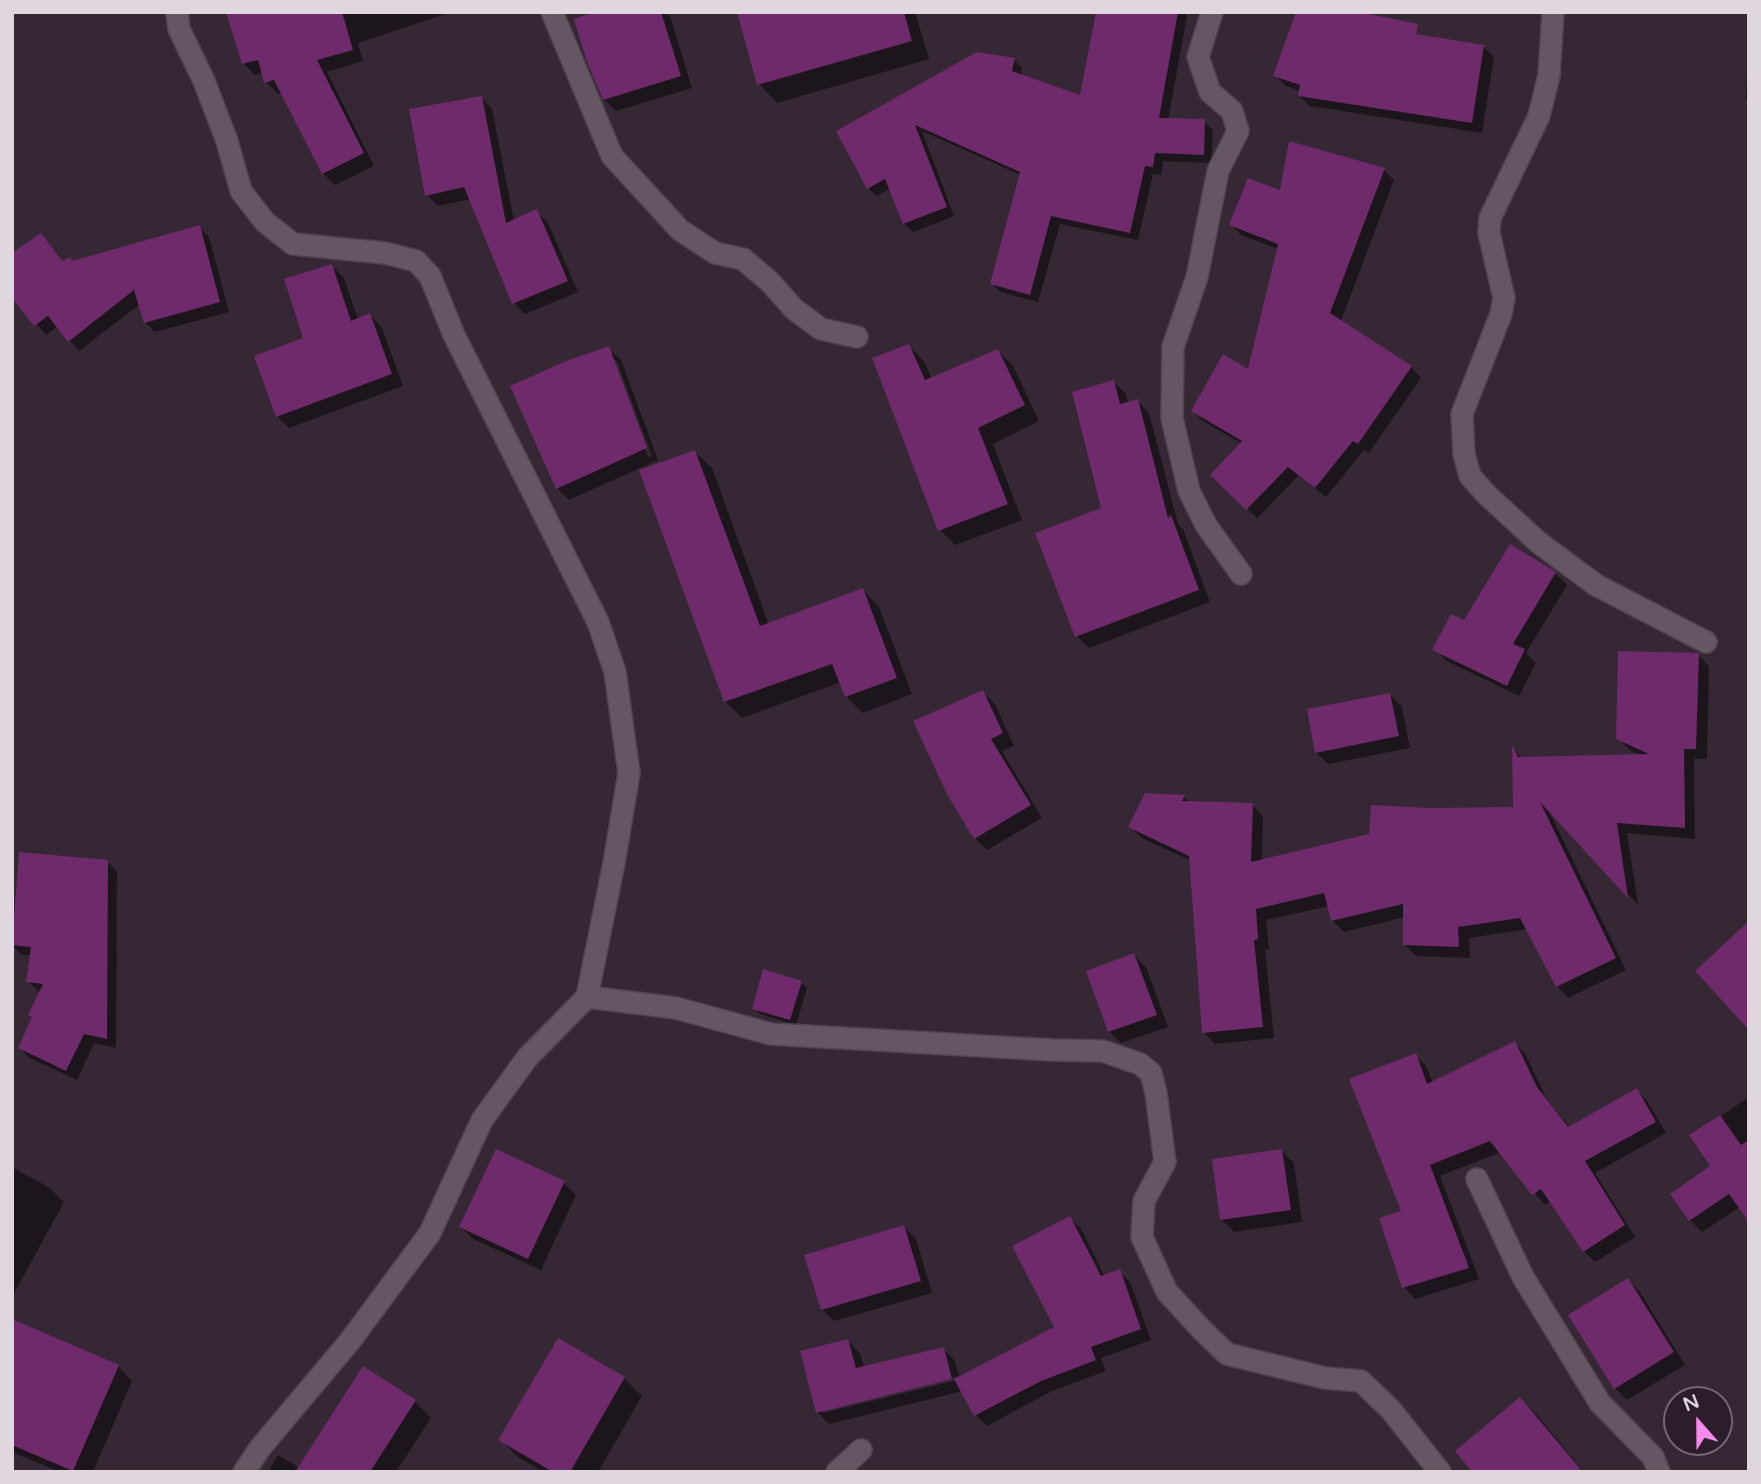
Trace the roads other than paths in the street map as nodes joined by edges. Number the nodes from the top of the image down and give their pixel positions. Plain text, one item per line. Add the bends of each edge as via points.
1 (177, 12) edge
2 (552, 12) edge
3 (1212, 12) edge
4 (1553, 12) edge
5 (857, 337) dead end
6 (1241, 574) dead end
7 (1706, 642) dead end
8 (587, 997) junction
9 (1477, 1179) dead end
10 (862, 1450) dead end
11 (244, 1472) edge
12 (837, 1472) edge
13 (1440, 1472) edge
14 (1659, 1472) edge

1 - 8 street via 178,29 204,81 241,191 265,222 293,244 385,253 415,261 430,276 454,334 598,622 615,672 629,773
2 - 5 street via 612,156 680,230 715,253 743,259 821,329
3 - 6 street via 1199,57 1210,92 1232,111 1238,131 1218,171 1197,277 1173,347 1172,418 1189,491 1206,525
4 - 7 street via 1549,75 1539,116 1490,218 1489,233 1504,298 1462,414 1464,454 1470,476 1538,542 1595,585
8 - 11 street via 527,1058 482,1120 430,1233
8 - 13 street via 676,1008 771,1034 1103,1051 1140,1064 1151,1073 1154,1083 1165,1162 1144,1201 1142,1237 1167,1292 1227,1354 1325,1378 1361,1381 1391,1410
9 - 14 street via 1523,1277 1600,1403 1653,1457
10 - 12 street

